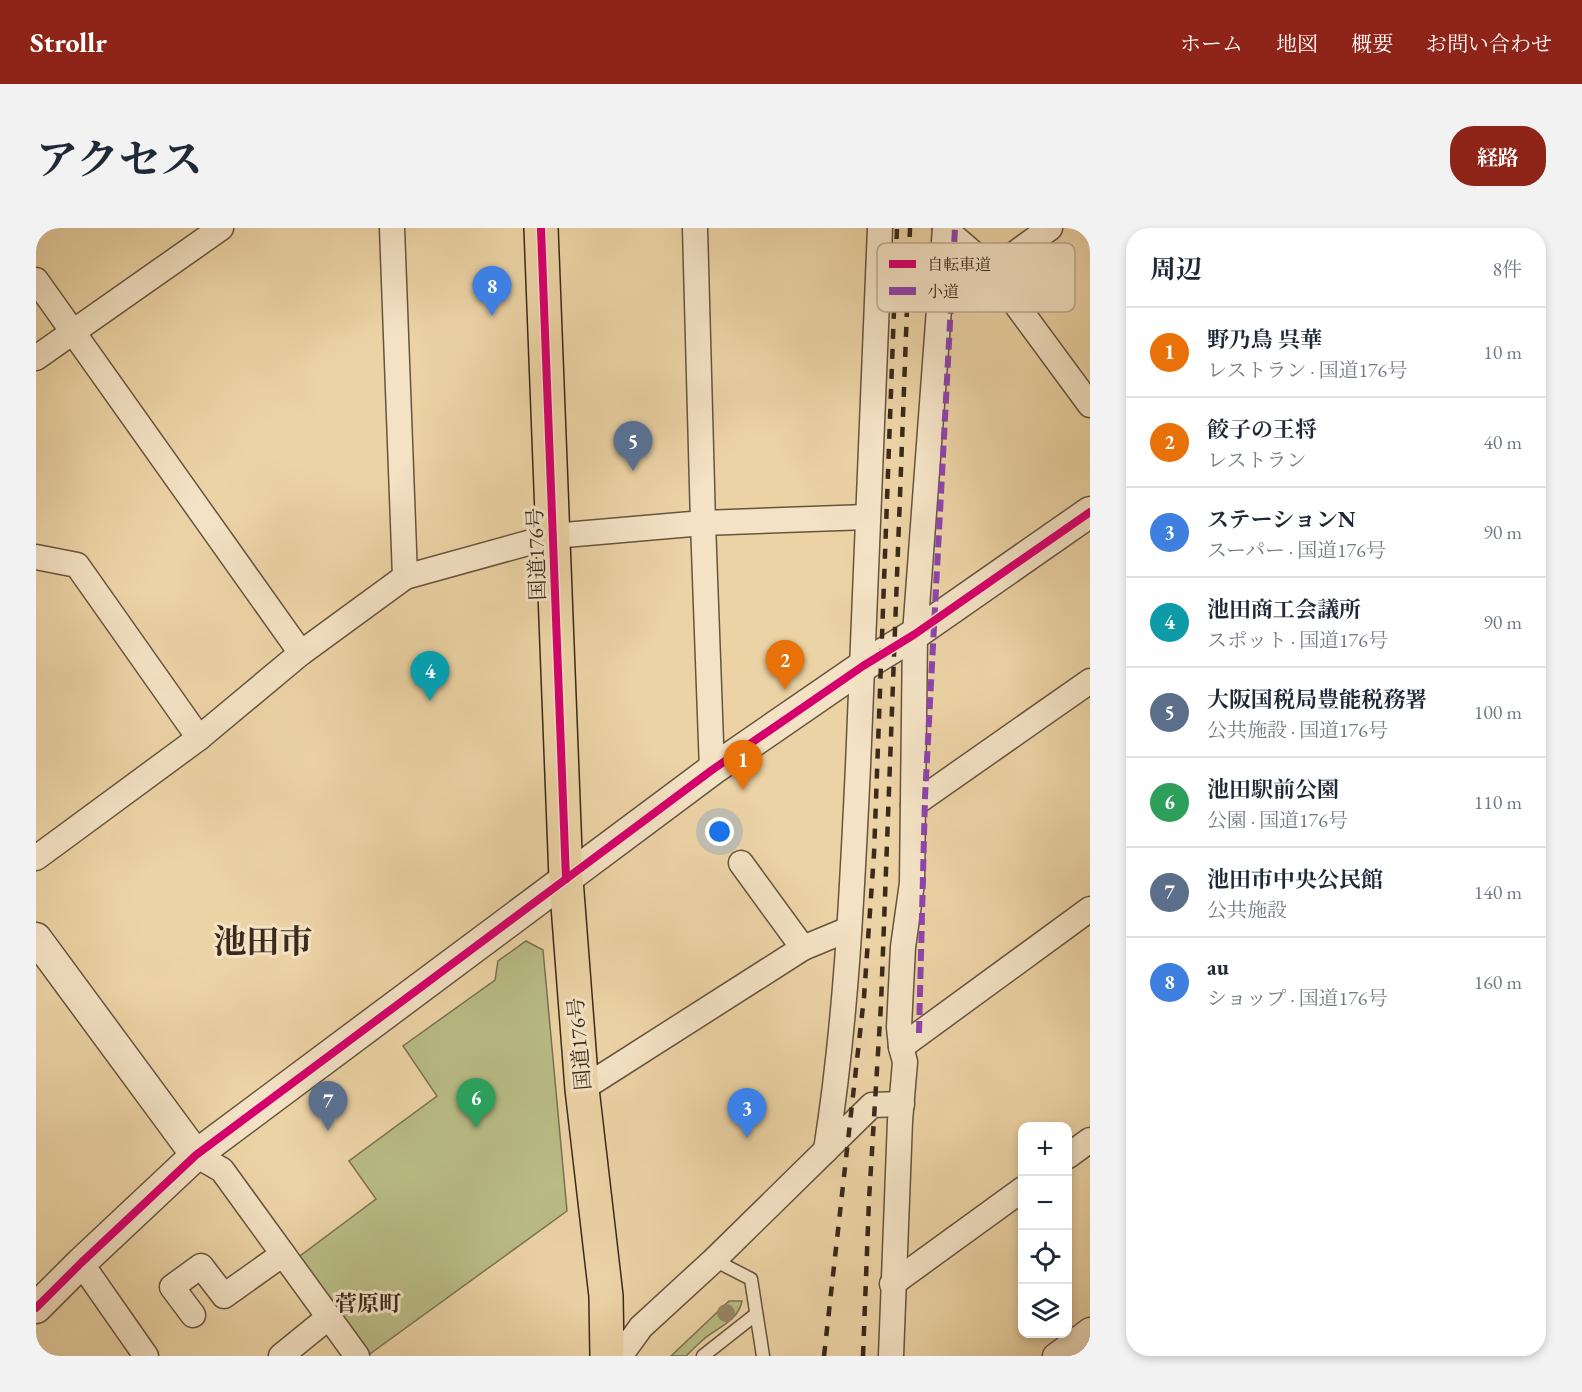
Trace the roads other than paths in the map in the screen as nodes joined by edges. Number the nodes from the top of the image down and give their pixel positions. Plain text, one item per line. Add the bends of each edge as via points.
1 (221, 228) edge
2 (392, 228) edge
3 (541, 228) edge
4 (695, 228) edge
5 (880, 228) edge
6 (1050, 228) edge
7 (945, 229) edge
8 (879, 243) edge
9 (960, 243) edge
10 (1029, 243) edge
11 (36, 280) edge
12 (877, 295) edge
13 (939, 312) edge
14 (1021, 312) edge
15 (73, 332) junction
16 (36, 358) edge
17 (1090, 405) edge
18 (1090, 512) edge
19 (867, 517) junction
20 (703, 523) junction
21 (553, 536) junction
22 (36, 557) edge
23 (405, 577) junction
24 (915, 634) junction
25 (301, 653) junction
26 (863, 666) junction
27 (1090, 681) edge
28 (199, 738) junction
29 (712, 770) junction
30 (913, 805) junction
31 (36, 858) edge
32 (741, 863) dead end
33 (566, 879) junction
34 (1090, 909) edge
35 (849, 929) junction
36 (36, 938) edge
37 (803, 948) junction
38 (901, 1047) junction
39 (582, 1089) junction
40 (902, 1104) junction
41 (1090, 1140) edge
42 (826, 1150) junction
43 (1072, 1153) edge
44 (196, 1155) junction
45 (1018, 1193) edge
46 (283, 1254) junction
47 (714, 1260) junction
48 (81, 1263) junction
49 (892, 1284) junction
50 (36, 1308) edge
51 (193, 1315) dead end
52 (755, 1315) junction
53 (329, 1317) junction
54 (1090, 1330) edge
55 (146, 1356) edge
56 (281, 1356) edge
57 (357, 1356) edge
58 (607, 1356) edge
59 (620, 1356) edge
60 (704, 1356) edge
61 (763, 1356) edge
62 (891, 1356) edge
63 (1055, 1356) edge

1 - 15 street
2 - 23 street
3 - 21 highway, 国道176号
4 - 20 street
5 - 8 street
6 - 10 street
7 - 9 street
11 - 15 street
12 - 19 street
13 - 24 street
14 - 17 street
15 - 16 street
15 - 25 street
18 - 24 street
19 - 20 street
19 - 26 street
20 - 21 street
20 - 29 street
21 - 23 street
21 - 33 highway, 国道176号
22 - 28 street via 77,565
23 - 25 street
24 - 26 street
24 - 30 street
25 - 28 street
26 - 29 street
26 - 35 street
27 - 30 street
28 - 31 street
29 - 33 street
30 - 38 street
32 - 37 street
33 - 39 highway, 国道176号
33 - 44 street
34 - 38 street
35 - 37 street
35 - 42 street
36 - 44 street
37 - 39 street
38 - 40 street via 905,1062
39 - 58 highway, 国道176号 via 606,1296
40 - 42 street via 872,1105
40 - 49 street
41 - 43 street
42 - 47 street
44 - 46 street via 222,1170
44 - 48 street
45 - 49 street
46 - 51 street via 224,1296 201,1266 172,1287
46 - 53 street
47 - 52 lane via 751,1279
47 - 59 street via 641,1327
48 - 50 street
48 - 55 street
49 - 62 street
52 - 60 lane
52 - 61 lane
53 - 56 street
53 - 57 street
54 - 63 street

